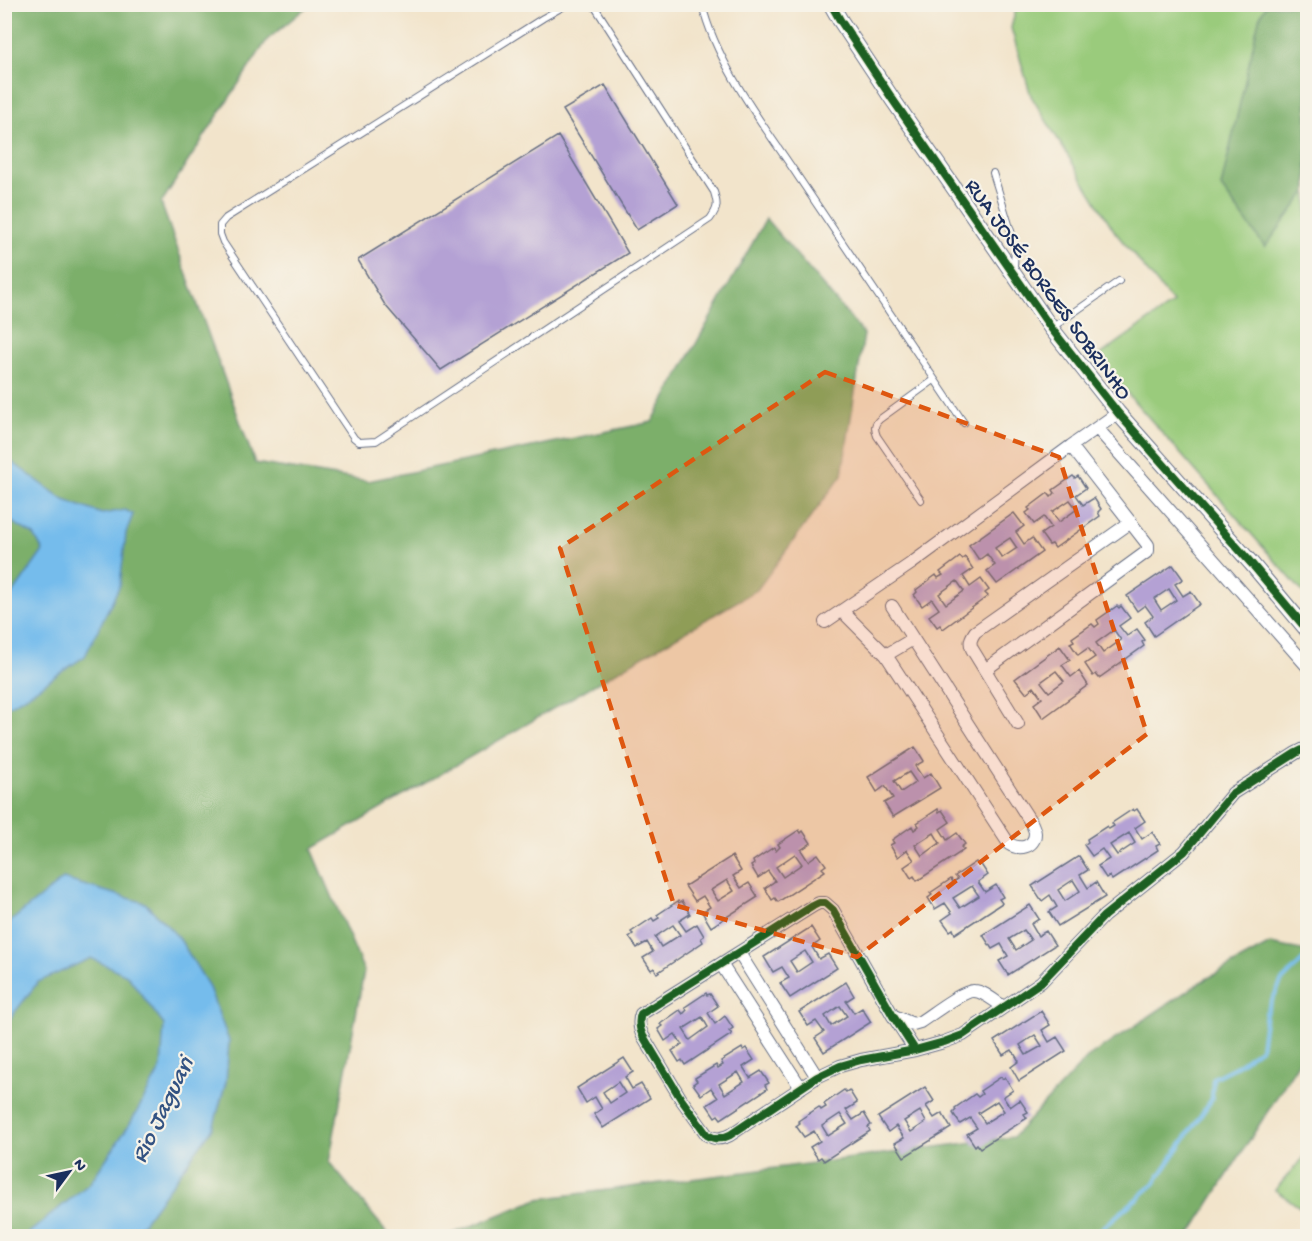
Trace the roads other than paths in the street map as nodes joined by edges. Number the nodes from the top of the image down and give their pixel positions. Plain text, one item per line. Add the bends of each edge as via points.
1 (568, 4) edge
2 (593, 4) edge
3 (702, 4) edge
4 (831, 4) edge
5 (993, 173) dead end
6 (1014, 275) junction
7 (1119, 281) dead end
8 (1051, 328) junction
9 (934, 380) junction
10 (1118, 413) junction
11 (964, 423) dead end
12 (1097, 428) junction
13 (1071, 446) junction
14 (921, 500) dead end
15 (1131, 522) junction
16 (892, 606) dead end
17 (842, 611) junction
18 (825, 622) dead end
19 (1308, 632) edge
20 (913, 639) junction
21 (886, 656) junction
22 (1308, 667) edge
23 (985, 670) junction
24 (1018, 724) dead end
25 (1308, 747) edge
26 (739, 952) junction
27 (721, 964) junction
28 (1004, 1007) junction
29 (893, 1016) junction
30 (915, 1050) junction
31 (818, 1077) junction
32 (801, 1088) junction

1 - 2 lane via 220,225 223,242 359,442 376,441 710,219 716,210 714,192
3 - 9 lane via 732,75
4 - 6 street, RUA JOSÉ BORGES SOBRINHO
5 - 6 lane via 1015,244
6 - 8 street, RUA JOSÉ BORGES SOBRINHO
7 - 8 lane
8 - 10 street, RUA JOSÉ BORGES SOBRINHO
9 - 11 lane
9 - 14 lane via 875,423 877,436
10 - 12 street, RUA JOSÉ BORGES SOBRINHO
10 - 19 street, RUA JOSÉ BORGES SOBRINHO
12 - 13 street, RUA JOSÉ BORGES SOBRINHO
12 - 22 street
13 - 15 street
13 - 17 street, RUA JOSÉ BORGES SOBRINHO
15 - 23 street via 975,632 970,644
15 - 23 street via 1148,545 1148,551
16 - 20 street
17 - 18 street, RUA JOSÉ BORGES SOBRINHO
17 - 21 street
20 - 21 street
20 - 21 street via 1032,824 1035,834 1026,848 1016,849 1009,844
23 - 24 street
25 - 28 street via 1233,793 1184,852 1104,916 1041,982
26 - 27 street
26 - 29 street via 813,906 825,903 833,910
26 - 31 street
27 - 32 street
27 - 32 street via 641,1014 639,1020 639,1029 681,1099 707,1135 720,1139
28 - 29 street via 975,991 965,993 920,1022 913,1024
28 - 30 street via 963,1035
29 - 30 street
30 - 31 street via 861,1060
31 - 32 street

